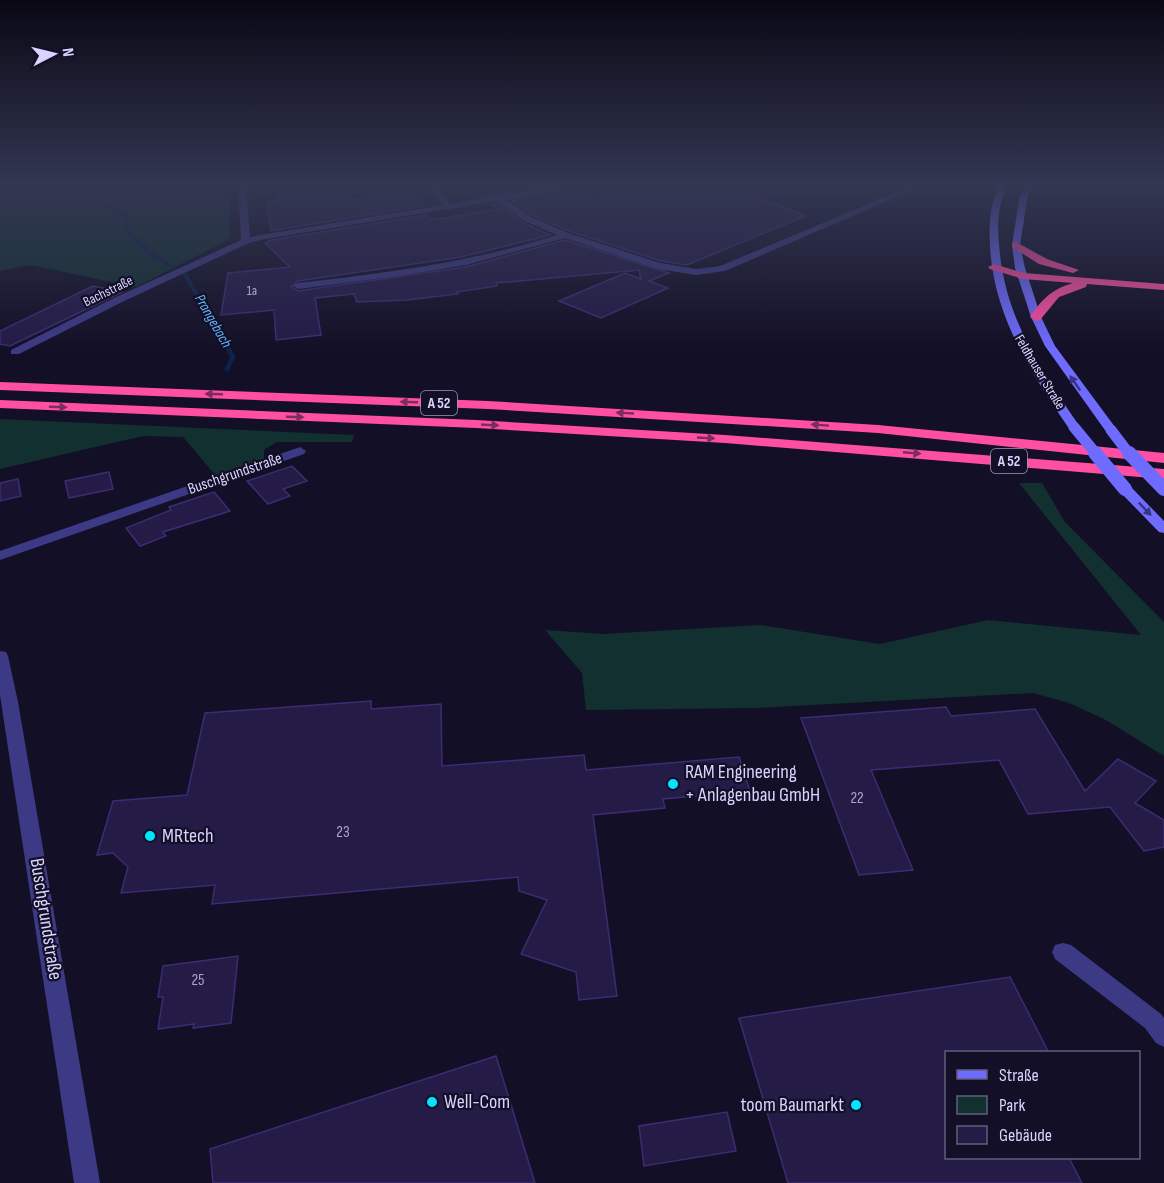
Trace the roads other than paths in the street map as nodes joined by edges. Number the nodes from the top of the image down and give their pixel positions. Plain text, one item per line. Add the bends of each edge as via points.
1 (550, 240) edge
2 (582, 240) edge
3 (789, 240) edge
4 (994, 240) edge
5 (1017, 240) edge
6 (246, 241) edge
7 (1016, 245) junction
8 (994, 267) junction
9 (1021, 272) junction
10 (1081, 272) junction
11 (1164, 280) edge
12 (1098, 281) junction
13 (298, 286) dead end
14 (1164, 287) edge
15 (1036, 317) junction
16 (15, 352) dead end
17 (0, 386) edge
18 (0, 404) edge
19 (878, 429) junction
20 (1164, 446) edge
21 (300, 451) dead end
22 (1164, 458) edge
23 (1164, 474) edge
24 (1164, 489) edge
25 (1164, 529) edge
26 (0, 556) edge
27 (0, 656) edge
28 (1063, 952) dead end
29 (1164, 1036) edge
30 (87, 1183) edge

1 - 13 street via 464,264
2 - 3 street via 677,270 722,269
4 - 8 main road, Feldhauser Straße
5 - 7 main road, Feldhauser Straße
6 - 16 street, Bachstraße
7 - 9 main road, Feldhauser Straße
7 - 10 highway via 1033,258
8 - 9 highway
8 -> 25 main road, Feldhauser Straße, bridge via 1001,298 1018,339 1074,427
9 - 10 highway
9 - 12 highway
9 - 15 main road, Feldhauser Straße
10 - 11 highway
12 - 14 highway
12 - 15 highway via 1067,287 1051,295
24 -> 15 main road, Feldhauser Straße, bridge via 1111,430 1056,354
19 -> 17 highway, A 52 via 488,405
18 -> 23 highway, A 52 via 701,437
19 - 20 highway via 946,428
19 - 22 highway, A 52
21 - 26 street, Buschgrundstraße
27 - 30 street, Buschgrundstraße
28 - 29 street via 1153,1021

